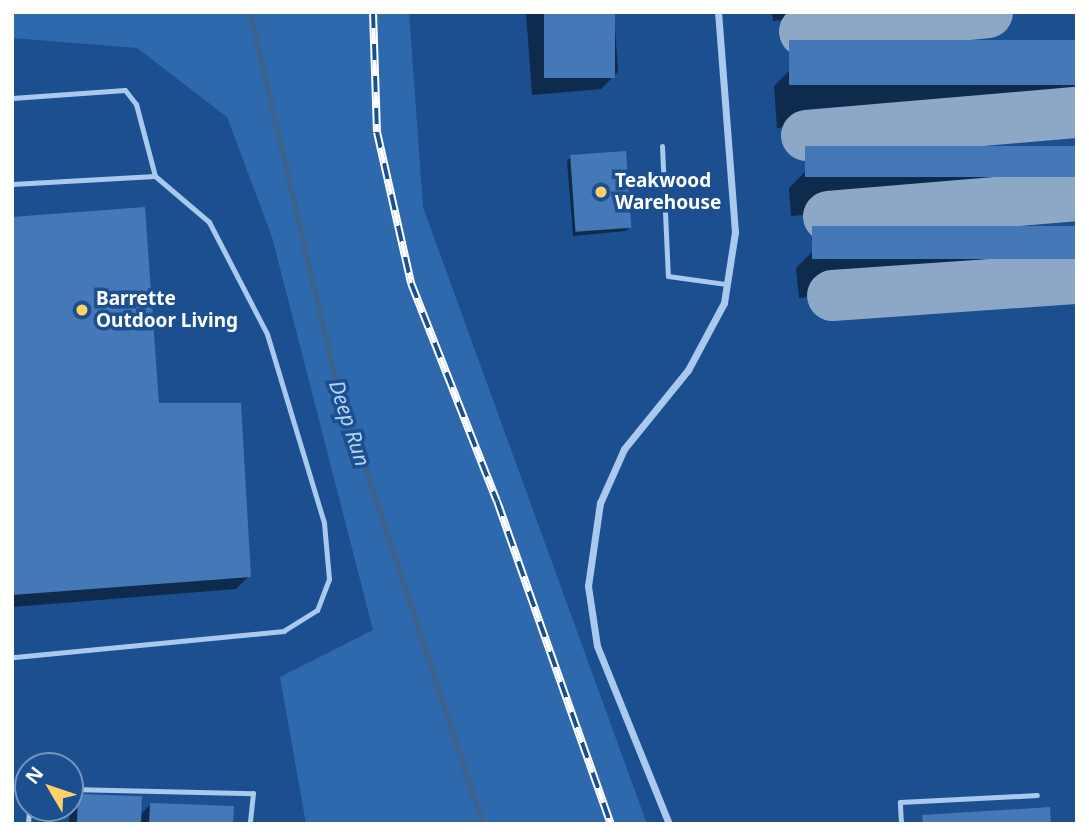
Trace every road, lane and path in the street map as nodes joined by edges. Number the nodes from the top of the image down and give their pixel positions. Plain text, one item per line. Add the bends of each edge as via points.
1 (718, 12) edge
2 (12, 98) edge
3 (662, 146) dead end
4 (155, 176) junction
5 (12, 184) edge
6 (726, 284) junction
7 (12, 657) edge
8 (84, 789) edge
9 (1037, 795) dead end
10 (250, 824) edge
11 (669, 824) edge
12 (901, 824) edge

1 - 6 street via 735,232
2 - 4 lane via 125,90 136,104
3 - 6 lane via 668,276
4 - 5 lane
4 - 7 lane via 209,222 267,334 324,523 329,579 317,610 284,631
6 - 11 street via 723,303 688,370 624,449 600,503 588,586 597,646
8 - 10 lane via 253,793
9 - 12 lane via 900,802

